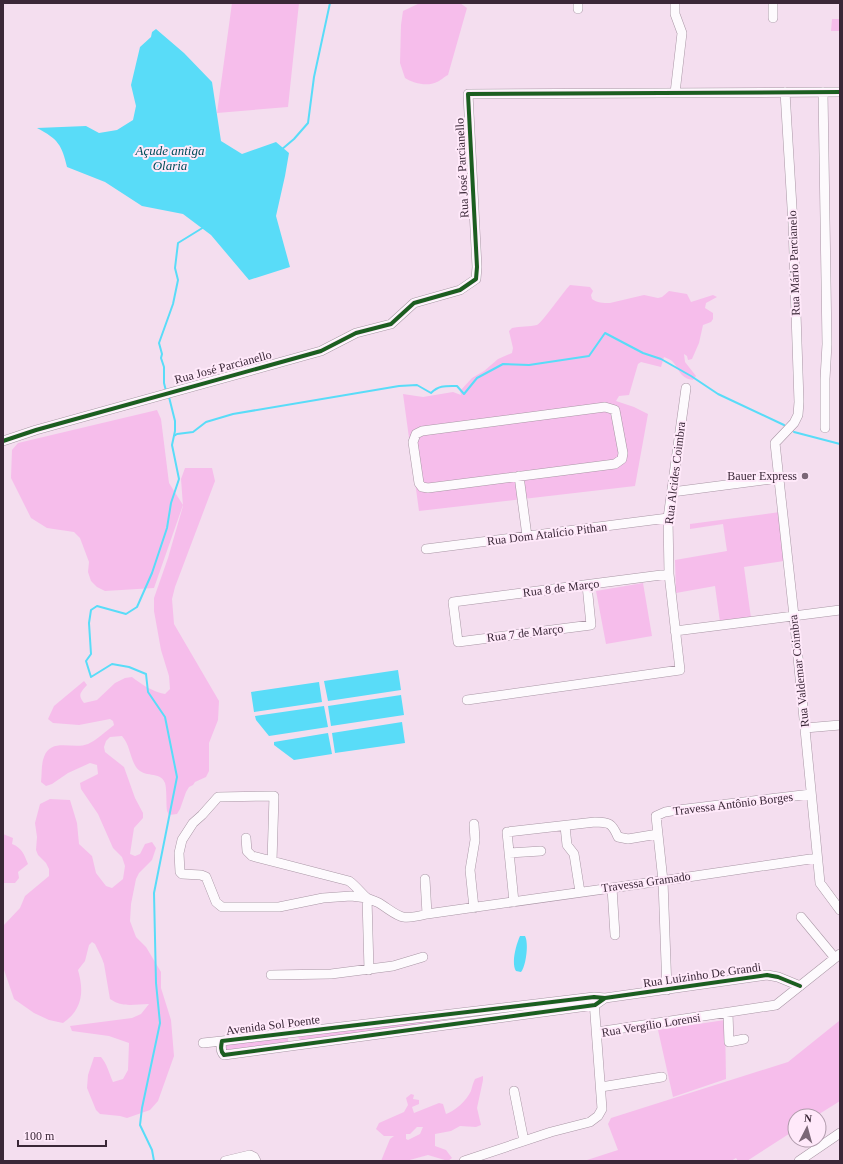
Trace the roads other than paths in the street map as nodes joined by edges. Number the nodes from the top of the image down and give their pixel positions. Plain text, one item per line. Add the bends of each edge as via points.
1 (675, 3) edge
2 (772, 3) edge
3 (773, 18) dead end
4 (785, 92) junction
5 (823, 92) junction
6 (840, 92) edge
7 (675, 93) junction
8 (686, 388) dead end
9 (825, 428) dead end
10 (787, 430) joint
11 (3, 441) edge
12 (519, 476) junction
13 (779, 478) junction
14 (672, 492) junction
15 (668, 518) junction
16 (528, 536) junction
17 (426, 549) dead end
18 (669, 574) junction
19 (587, 585) junction
20 (453, 602) joint
21 (840, 610) edge
22 (794, 616) junction
23 (675, 631) junction
24 (467, 700) dead end
25 (840, 725) edge
26 (805, 728) junction
27 (811, 794) junction
28 (474, 824) dead end
29 (565, 826) junction
30 (658, 834) junction
31 (246, 838) dead end
32 (541, 850) dead end
33 (509, 853) junction
34 (817, 858) junction
35 (272, 861) junction
36 (425, 879) dead end
37 (663, 881) junction
38 (612, 888) junction
39 (580, 892) junction
40 (367, 898) junction
41 (514, 902) junction
42 (474, 908) junction
43 (840, 910) edge
44 (427, 914) junction
45 (801, 917) dead end
46 (615, 935) dead end
47 (838, 956) edge
48 (423, 957) dead end
49 (369, 970) junction
50 (271, 975) dead end
51 (800, 986) junction
52 (667, 990) junction
53 (594, 1001) junction
54 (728, 1013) junction
55 (447, 1014) junction
56 (447, 1025) junction
57 (294, 1032) junction
58 (597, 1032) junction
59 (744, 1040) dead end
60 (222, 1041) junction
61 (203, 1043) dead end
62 (296, 1046) junction
63 (662, 1077) dead end
64 (601, 1087) junction
65 (514, 1092) dead end
66 (840, 1133) edge
67 (524, 1141) junction
68 (225, 1161) edge
69 (256, 1161) edge
70 (464, 1161) edge
71 (799, 1161) edge

1 - 7 street via 675,14 682,32
2 - 3 street
4 - 5 street, Rua José Parcianello
4 - 7 street, Rua José Parcianello
4 - 10 street, Rua Mário Parcianelo via 793,224 799,402 798,415
5 - 6 street, Rua José Parcianello
5 - 9 street via 827,344
7 - 11 street, Rua José Parcianello via 468,94 476,279 460,290 414,303 391,324 356,333 321,351
8 - 14 street, Rua Alcides Coimbra
10 - 13 street, Rua Valdemar Coimbra via 775,443
12 - 12 street via 615,464 622,459 623,453 615,410 605,407 422,431 416,434 413,442 422,487
12 - 16 street
13 - 14 street
13 - 22 street, Rua Valdemar Coimbra
14 - 15 street, Rua Alcides Coimbra
15 - 16 street, Rua Dom Atalício Pithan
15 - 18 street, Rua Alcides Coimbra
16 - 17 street, Rua Dom Atalício Pithan
18 - 19 street, Rua 8 de Março
18 - 23 street, Rua Alcides Coimbra
19 - 20 street, Rua 8 de Março
19 - 20 street, Rua 7 de Março via 591,625 458,642
21 - 22 street
22 - 23 street
22 - 26 street, Rua Valdemar Coimbra
23 - 24 street, Rua Alcides Coimbra via 680,670
25 - 26 street
26 - 27 street, Rua Valdemar Coimbra
27 - 30 street, Travessa Antônio Borges via 665,812 656,816
27 - 34 street, Rua Valdemar Coimbra
28 - 42 street via 475,840 470,870
29 - 30 street via 606,822 613,826 618,837 628,839
29 - 33 street via 507,832
29 - 39 street via 567,845 574,854
30 - 37 street
31 - 35 street via 248,854
32 - 33 street
33 - 41 street
34 - 37 street, Travessa Gramado
34 - 43 street, Rua Valdemar Coimbra via 820,883
35 - 40 street via 349,881
35 - 40 street via 274,796 218,797 193,823 182,840 179,853 180,872 206,878 216,902 222,907 279,907 323,898
36 - 44 street
37 - 38 street, Travessa Gramado
37 - 52 street
38 - 39 street, Travessa Gramado
38 - 46 street
39 - 41 street, Travessa Gramado
40 - 44 street, Travessa Gramado via 398,917 411,918
40 - 49 street
41 - 42 street, Travessa Gramado
42 - 44 street, Travessa Gramado
45 - 47 street
47 - 51 street, Rua Vergílio Lorensi
48 - 49 street
49 - 50 street via 331,974
51 - 52 street, Rua Luizinho De Grandi via 767,975
51 - 54 street, Rua Vergílio Lorensi via 776,1006
52 - 53 street, Rua Luizinho De Grandi
53 - 55 street, Avenida Sol Poente
53 - 56 street, Avenida Sol Poente
53 - 58 street
54 - 58 street, Rua Vergílio Lorensi
54 - 59 street via 728,1041 731,1043
55 - 56 street
55 - 57 street, Avenida Sol Poente
56 - 62 street, Avenida Sol Poente
57 - 60 street, Avenida Sol Poente
57 - 62 street
58 - 64 street, Rua Vergílio Lorensi
60 - 61 street
60 - 62 street, Avenida Sol Poente via 224,1055
63 - 64 street
64 - 67 street, Rua Vergílio Lorensi via 602,1109 590,1122
65 - 67 street
66 - 71 street
67 - 70 street, Rua Vergílio Lorensi
68 - 69 street via 250,1155

